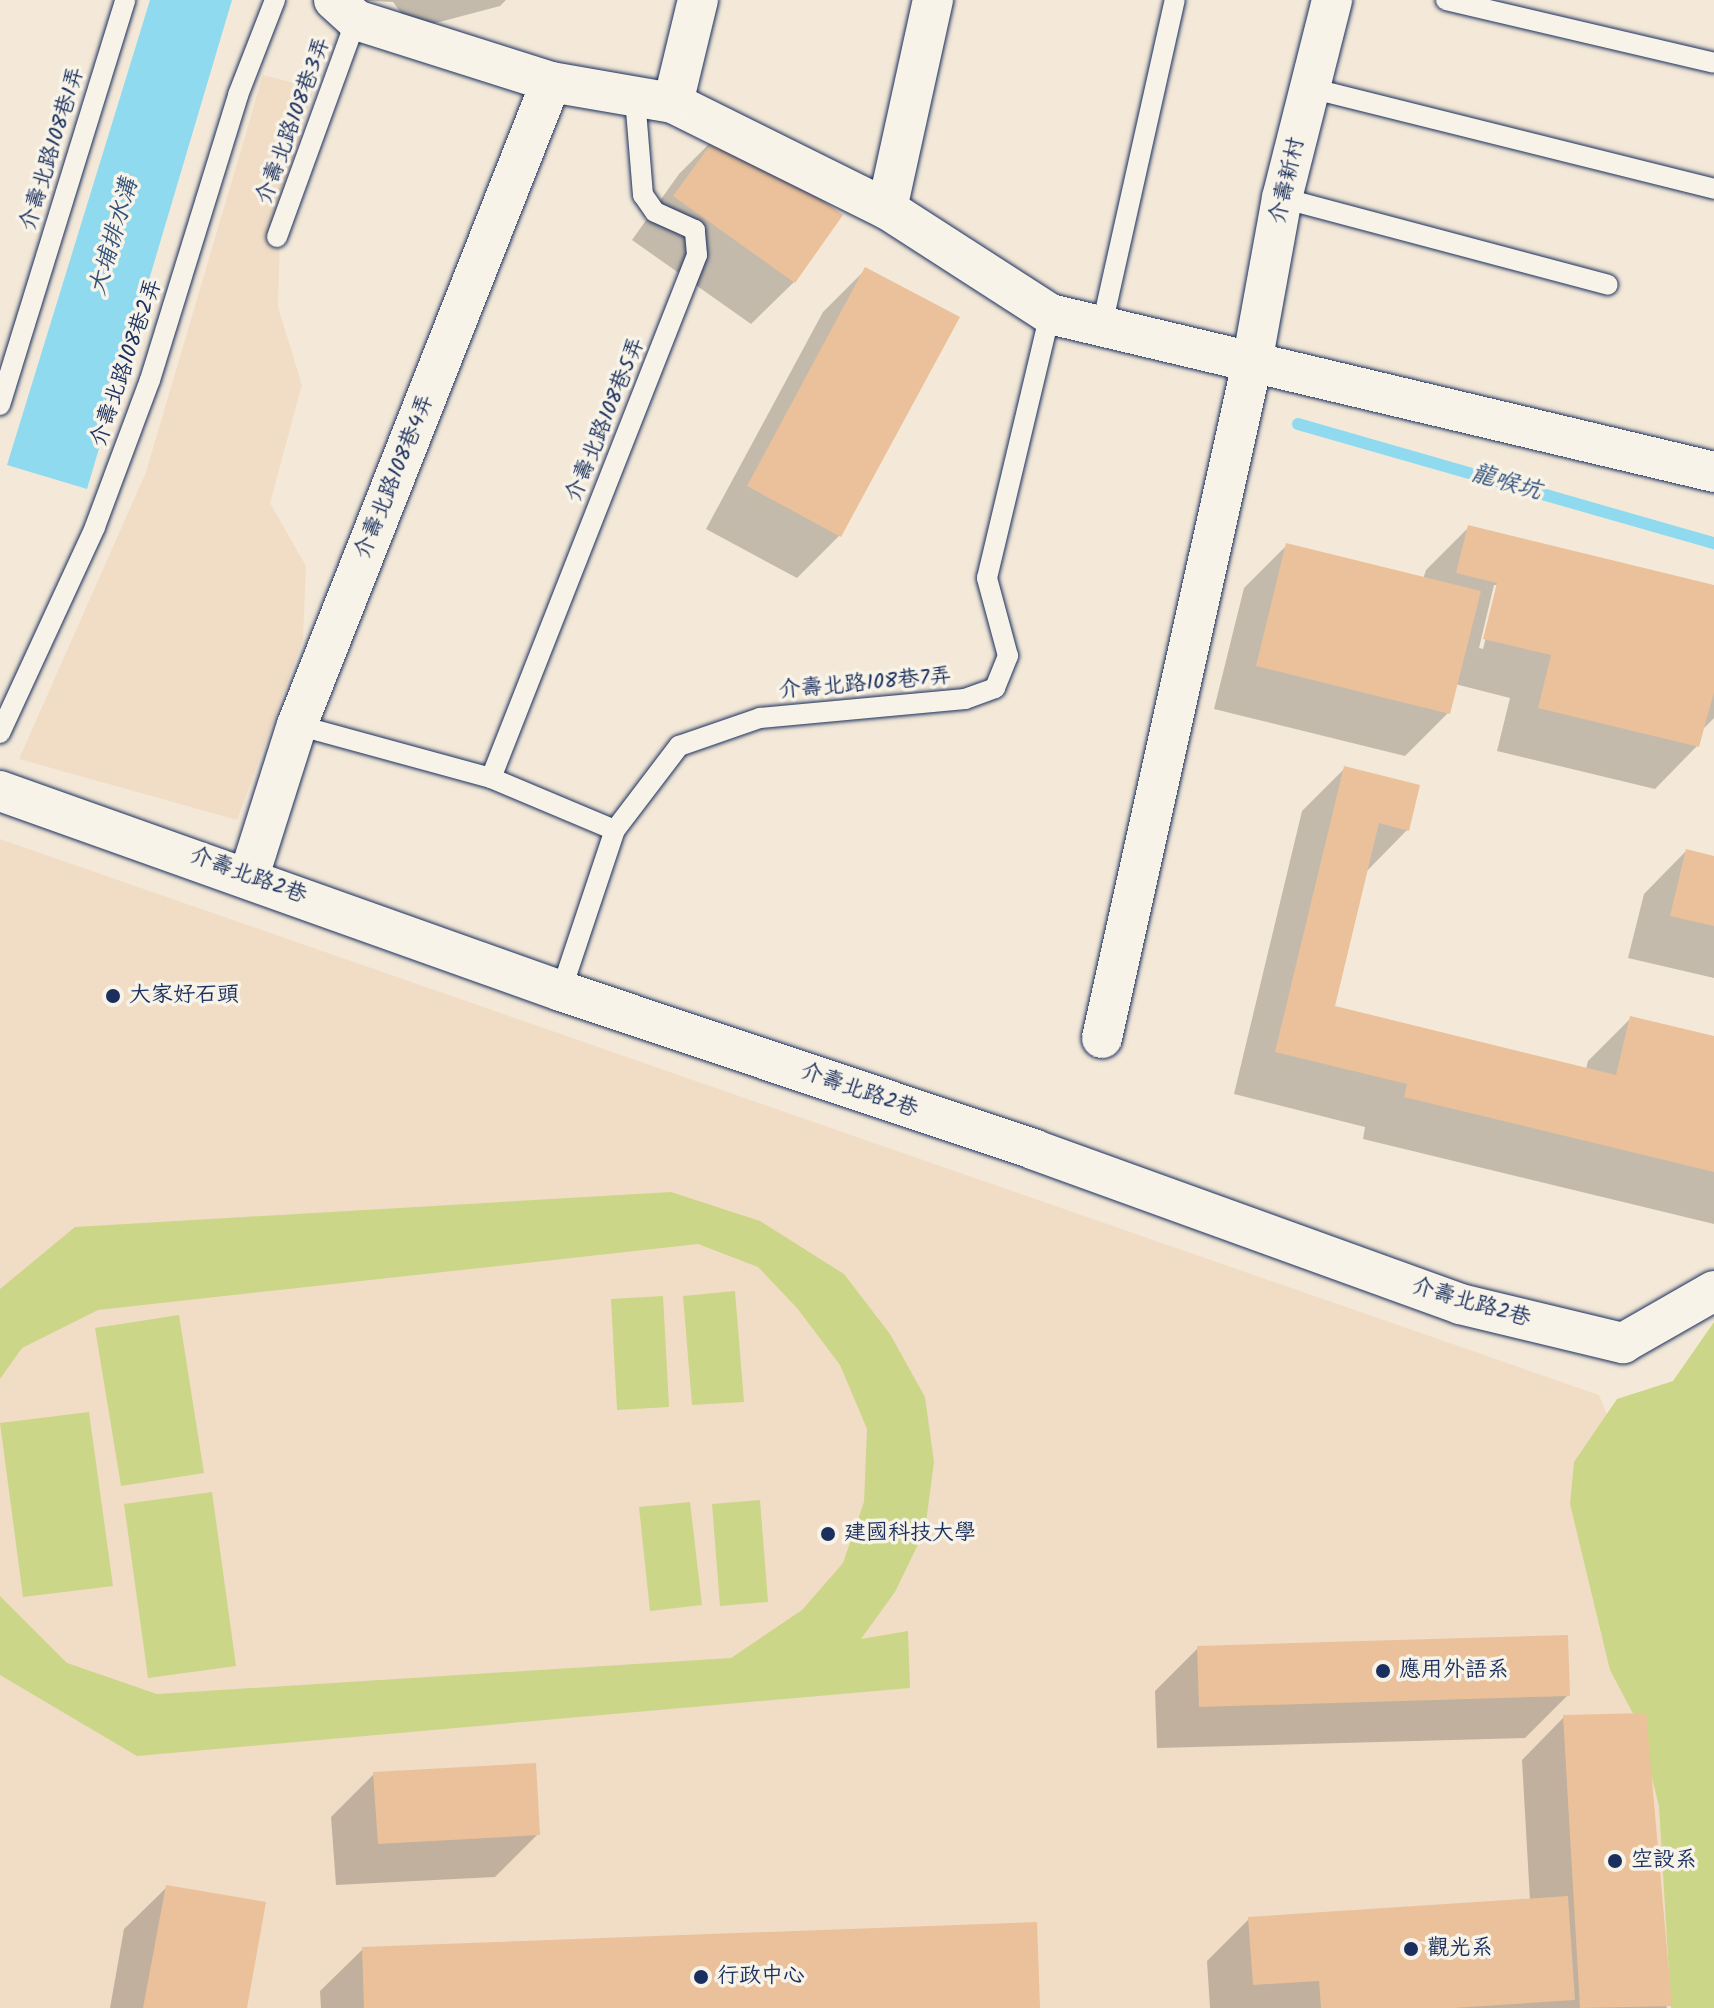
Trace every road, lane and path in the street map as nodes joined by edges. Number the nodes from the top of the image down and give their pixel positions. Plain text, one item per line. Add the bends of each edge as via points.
1 (125, 0) edge
2 (275, 0) edge
3 (698, 0) edge
4 (933, 0) edge
5 (1175, 0) edge
6 (1332, 0) edge
7 (1446, 0) edge
8 (345, 10) edge
9 (1714, 63) edge
10 (551, 82) junction
11 (1310, 88) junction
12 (654, 101) junction
13 (1714, 189) edge
14 (1282, 198) junction
15 (887, 209) junction
16 (277, 237) dead end
17 (1608, 285) dead end
18 (1050, 314) junction
19 (1101, 330) junction
20 (1252, 363) junction
21 (0, 405) edge
22 (1714, 472) edge
23 (297, 725) junction
24 (0, 733) edge
25 (491, 778) junction
26 (0, 791) edge
27 (615, 830) junction
28 (249, 876) junction
29 (561, 991) junction
30 (1102, 1038) dead end
31 (1714, 1291) edge

1 - 21 lane, 介壽北路108巷1弄
2 - 24 lane, 介壽北路108巷2弄 via 238,95 150,380 95,527
3 - 12 street
4 - 15 street
5 - 19 lane
6 - 11 street, 介壽新村
7 - 9 lane
8 - 10 street
8 - 16 lane, 介壽北路108巷3弄
10 - 12 street
10 - 23 street, 介壽北路108巷4弄
11 - 13 lane
11 - 14 street, 介壽新村
12 - 15 street
12 - 25 lane, 介壽北路108巷5弄 via 643,195 655,212 695,230 697,255
14 - 17 lane
14 - 20 street, 介壽新村
15 - 18 street
18 - 19 street
18 - 27 lane, 介壽北路108巷7弄 via 987,578 1008,656 995,688 965,699 760,718 679,746
19 - 20 street
20 - 22 street
20 - 30 street, 介壽新村
23 - 25 lane
23 - 28 street, 介壽北路108巷4弄
25 - 27 lane
26 - 28 street, 介壽北路2巷
27 - 29 lane, 介壽北路108巷7弄
28 - 29 street, 介壽北路2巷
29 - 31 street, 介壽北路2巷 via 1035,1150 1460,1304 1623,1343

